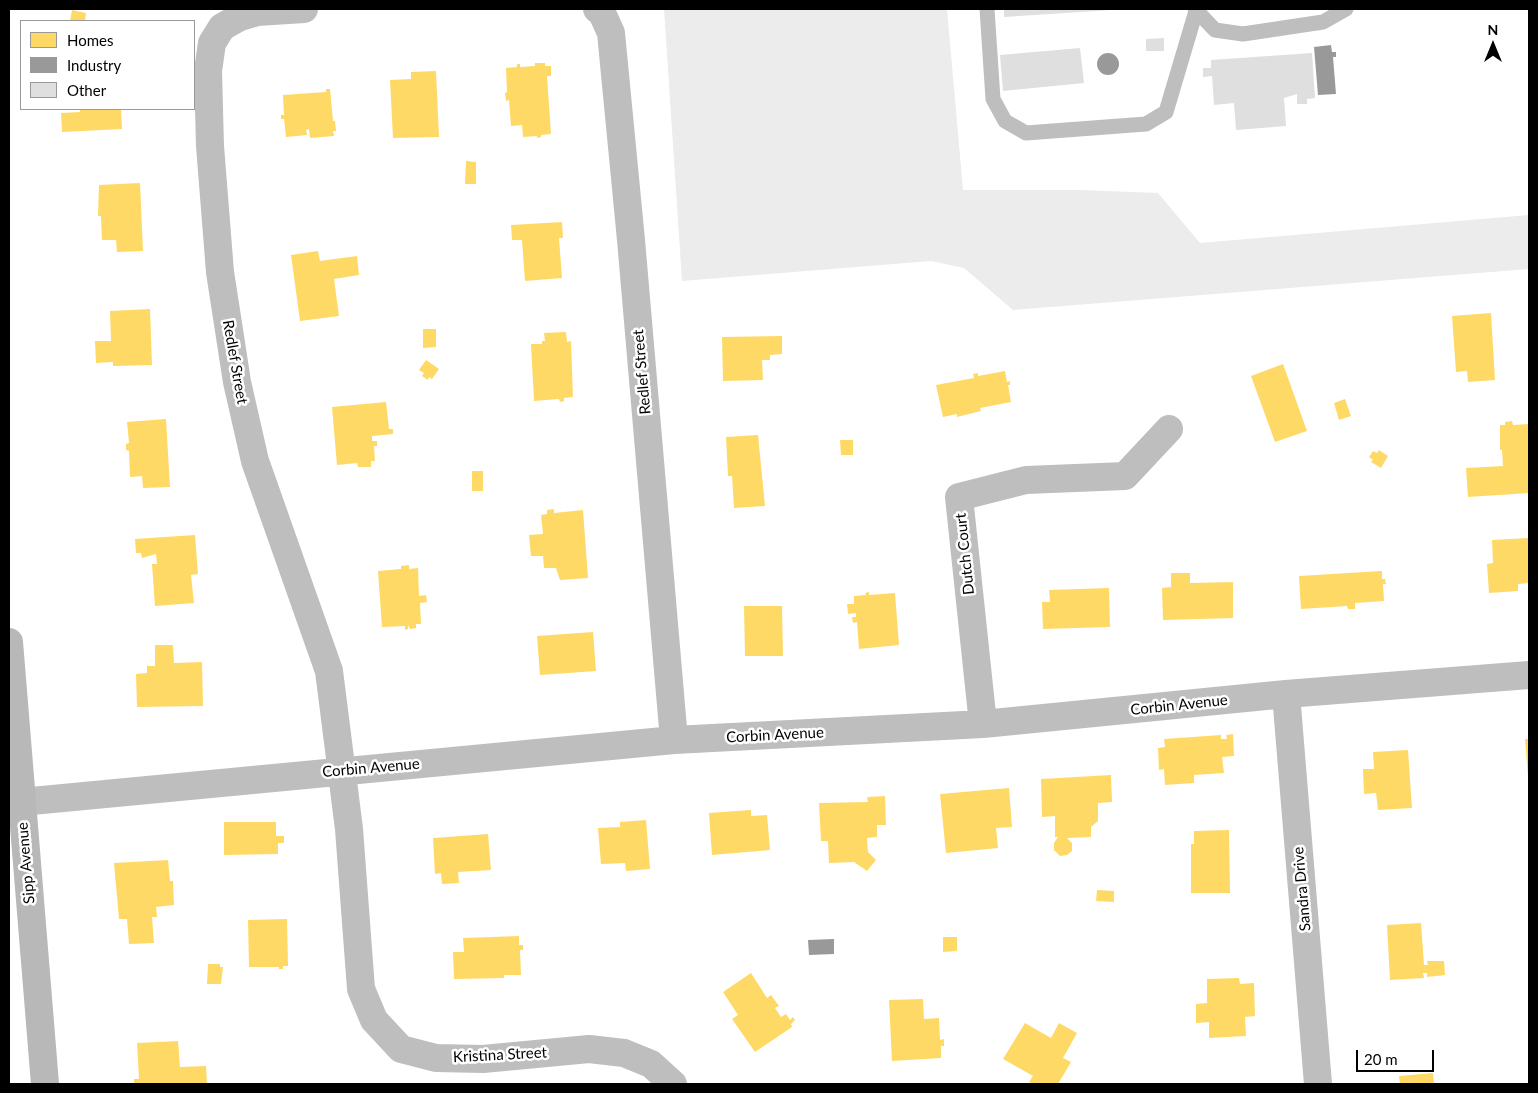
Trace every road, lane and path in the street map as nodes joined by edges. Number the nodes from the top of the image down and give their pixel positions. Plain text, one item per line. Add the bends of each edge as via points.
1 (304, 9) edge
2 (597, 9) edge
3 (987, 9) edge
4 (1346, 9) edge
5 (1196, 10) edge
6 (1170, 429) dead end
7 (9, 642) edge
8 (1529, 675) edge
9 (1286, 694) junction
10 (983, 724) junction
11 (674, 740) junction
12 (341, 771) junction
13 (21, 802) junction
14 (45, 1084) edge
15 (673, 1084) edge
16 (1318, 1084) edge

1 - 12 street, Redlef Street via 257,12 222,27 212,43 208,71 210,146 220,272 237,382 255,461 329,671
2 - 11 street, Redlef Street via 611,34
3 - 5 lane via 993,99 1005,121 1026,133 1146,124 1166,112
4 - 5 lane via 1322,22 1243,34 1215,30
6 - 10 street, Dutch Court via 1125,476 1026,480 958,497
7 - 13 street, Sipp Avenue
8 - 9 street, Corbin Avenue
9 - 10 street, Corbin Avenue
9 - 16 street, Sandra Drive
10 - 11 street, Corbin Avenue
11 - 12 street, Corbin Avenue
12 - 13 street, Corbin Avenue
12 - 15 street, Kristina Street via 349,829 361,989 374,1020 401,1049 436,1058 483,1059 589,1049 624,1053 652,1064
13 - 14 street, Sipp Avenue

